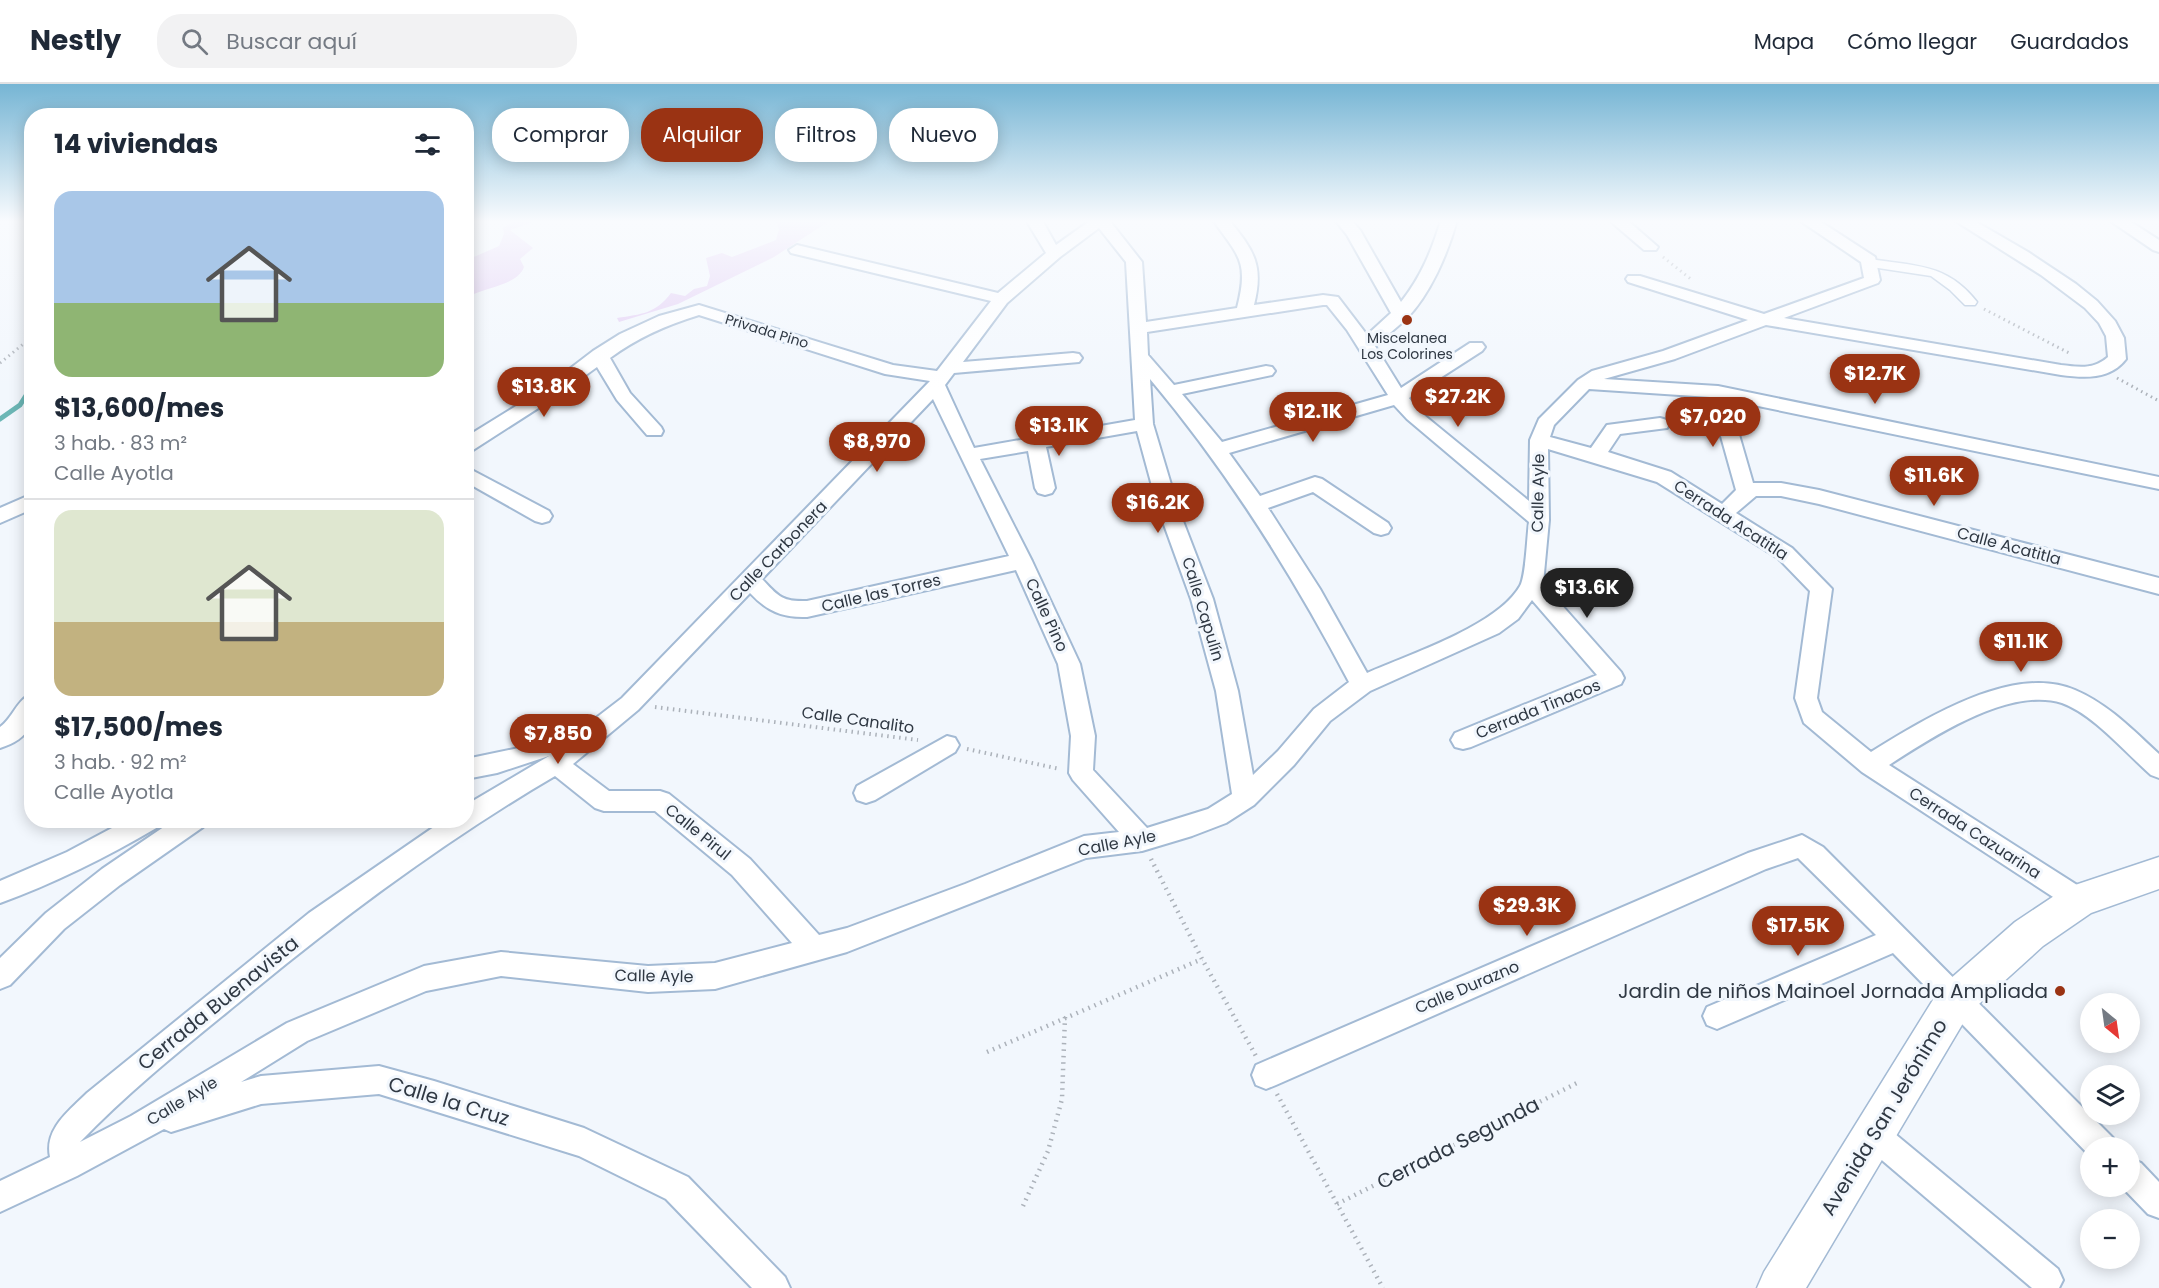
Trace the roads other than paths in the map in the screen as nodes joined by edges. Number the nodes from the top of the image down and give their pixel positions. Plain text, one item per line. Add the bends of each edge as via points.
1 (906, 276) edge
2 (1028, 276) edge
3 (1135, 276) edge
4 (1251, 276) edge
5 (1378, 276) edge
6 (1428, 276) edge
7 (1872, 276) edge
8 (1940, 276) edge
9 (2053, 276) edge
10 (1634, 279) dead end
11 (1001, 299) junction
12 (1970, 302) road end
13 (1244, 312) junction
14 (1400, 315) junction
15 (1765, 320) junction
16 (1138, 328) junction
17 (1366, 345) junction
18 (1476, 347) dead end
19 (599, 355) junction
20 (1140, 356) junction
21 (1073, 358) dead end
22 (1266, 371) dead end
23 (942, 377) junction
24 (1584, 384) junction
25 (1170, 391) junction
26 (1718, 392) junction
27 (1397, 398) junction
28 (1144, 424) junction
29 (1660, 424) dead end
30 (654, 431) dead end
31 (1539, 440) junction
32 (474, 441) edge
33 (1036, 443) junction
34 (1218, 450) junction
35 (968, 455) junction
36 (1596, 455) junction
37 (474, 478) edge
38 (2159, 483) edge
39 (1045, 488) dead end
40 (1746, 492) junction
41 (24, 505) edge
42 (1256, 505) junction
43 (1725, 513) junction
44 (0, 516) edge
45 (542, 516) dead end
46 (1539, 520) junction
47 (1381, 528) dead end
48 (1022, 561) junction
49 (750, 580) junction
50 (1532, 586) junction
51 (2159, 586) edge
52 (1362, 685) junction
53 (630, 704) junction
54 (24, 716) edge
55 (0, 739) edge
56 (1462, 740) dead end
57 (947, 745) road end
58 (556, 764) junction
59 (1870, 765) junction
60 (474, 768) edge
61 (2159, 768) edge
62 (866, 793) dead end
63 (1245, 798) junction
64 (474, 814) edge
65 (136, 828) edge
66 (182, 828) edge
67 (452, 828) edge
68 (1142, 840) junction
69 (2159, 873) edge
70 (0, 892) edge
71 (2079, 900) junction
72 (1896, 939) junction
73 (814, 950) junction
74 (0, 976) edge
75 (1955, 1000) junction
76 (1717, 1016) dead end
77 (1266, 1075) dead end
78 (141, 1126) junction
79 (1874, 1134) junction
80 (2092, 1137) edge
81 (66, 1165) junction
82 (2140, 1184) edge
83 (0, 1197) edge
84 (2159, 1203) edge
85 (2047, 1280) dead end
86 (774, 1288) edge
87 (1780, 1288) edge

1 - 11 street
2 - 11 street, Calle Carbonera
3 - 16 street, Calle Capulín
4 - 13 street
5 - 14 street
6 - 14 street
7 - 15 street, Calle Ayle via 1872,280
8 - 12 street
9 - 15 street via 2098,312 2115,335 2117,359 2104,371 2086,374
10 - 15 street
11 - 23 street, Calle Carbonera
13 - 16 street
13 - 17 street via 1332,300
14 - 17 street
15 - 24 street, Calle Ayle via 1669,355 1598,375
16 - 20 street, Calle Capulín
17 - 27 street
18 - 27 street
19 - 23 street, Privada Pino via 636,333 699,310 891,370
19 - 30 street via 623,396
19 - 32 street, Privada Pino via 548,394
20 - 25 street
20 - 28 street, Calle Capulín
21 - 23 street, Privada Pino
22 - 25 street
23 - 35 street, Calle Pino
23 - 49 street, Calle Carbonera
24 - 26 street
24 - 31 street, Calle Ayle via 1545,423
25 - 34 street
26 - 38 street
26 - 40 street
27 - 34 street
27 - 46 street
28 - 33 street
28 - 63 street, Calle Capulín via 1168,508 1202,599 1227,691
29 - 36 street via 1614,429
31 - 36 street, Cerrada Acatitla
31 - 46 street, Calle Ayle
33 - 35 street
33 - 39 street
34 - 42 street
35 - 48 street, Calle Pino
36 - 43 street, Cerrada Acatitla via 1664,477
37 - 45 street
40 - 43 street
40 - 51 street, Calle Acatitla via 1776,490 1819,497
41 - 44 street
42 - 47 street via 1315,484
42 - 52 street via 1316,599
43 - 59 street, Cerrada Acatitla via 1785,553 1821,589 1806,698 1812,717
46 - 50 street, Calle Ayle
48 - 49 street, Calle las Torres via 785,611
48 - 68 street, Calle Pino via 1069,664 1083,736 1081,773
49 - 53 street, Calle Carbonera
50 - 52 street, Calle Ayle via 1510,613 1491,627
50 - 56 street, Cerrada Tinacos via 1613,678
52 - 63 street, Calle Ayle via 1322,715
53 - 58 street, Cerrada Buenavista
53 - 60 street via 542,750
54 - 55 street via 17,727
57 - 62 street
58 - 64 street, Cerrada Buenavista
58 - 73 street, Calle Pirul via 604,801 660,801 741,867
59 - 61 street via 1977,705 2037,692 2064,694 2100,716
59 - 71 street, Cerrada Cazuarina
63 - 68 street, Calle Ayle via 1216,816
65 - 70 street via 48,874
66 - 74 street via 64,914
67 - 81 street, Cerrada Buenavista via 318,921 97,1103 65,1136
68 - 73 street, Calle Ayle via 1084,847 943,904
69 - 71 main road, Avenida San Jerónimo
71 - 75 main road, Avenida San Jerónimo via 2029,934
72 - 75 street
72 - 76 street
72 - 77 street, Calle Durazno via 1814,855 1802,846 1788,849
73 - 78 street, Calle Ayle via 715,976 648,979 501,964 424,979 297,1032
75 - 79 main road, Avenida San Jerónimo
75 - 80 street
78 - 81 street, Calle Ayle
78 - 86 street, Calle la Cruz via 261,1090 379,1080 584,1143 677,1188
79 - 85 street
79 - 87 main road, Avenida San Jerónimo
81 - 83 street
82 - 84 street

